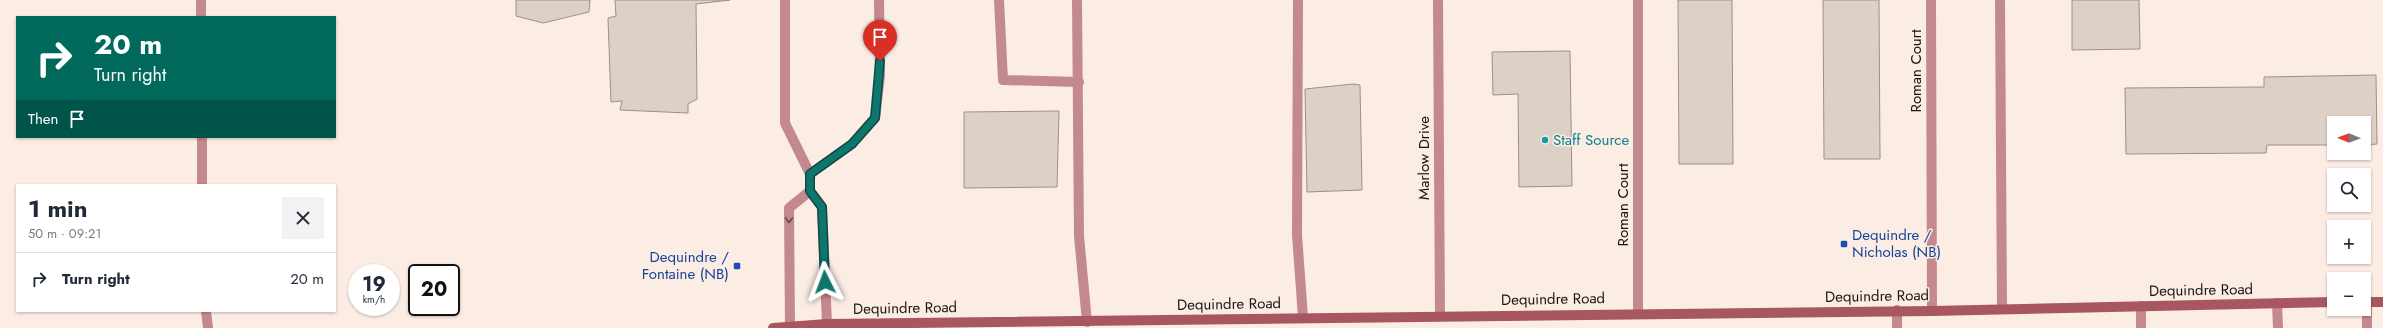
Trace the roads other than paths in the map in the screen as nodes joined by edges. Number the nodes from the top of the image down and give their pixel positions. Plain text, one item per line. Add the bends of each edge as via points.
1 (201, 0) edge
2 (785, 0) edge
3 (879, 0) edge
4 (999, 0) edge
5 (1077, 0) edge
6 (1298, 0) edge
7 (1438, 0) edge
8 (1638, 0) edge
9 (1931, 0) edge
10 (2000, 0) edge
11 (201, 16) edge
12 (1079, 82) junction
13 (202, 138) edge
14 (810, 174) junction
15 (202, 184) edge
16 (810, 191) junction
17 (2327, 302) edge
18 (2371, 302) edge
19 (2383, 302) edge
20 (2278, 303) junction
21 (2140, 306) junction
22 (2002, 309) junction
23 (1897, 310) junction
24 (1932, 311) junction
25 (206, 312) edge
26 (1638, 313) junction
27 (1440, 316) junction
28 (2366, 316) edge
29 (1303, 317) junction
30 (1086, 322) junction
31 (827, 324) junction
32 (1039, 325) edge
33 (790, 327) edge
34 (208, 328) edge
35 (773, 328) edge
36 (1898, 328) edge
37 (2141, 328) edge
38 (2278, 328) edge
39 (2367, 328) edge

1 - 11 street
2 - 14 street via 785,123
3 - 14 street via 880,76 875,118 852,144
4 - 12 street via 1003,80
5 - 12 street
6 - 29 street via 1298,235
7 - 27 street, Marlow Drive
8 - 26 street, Roman Court
9 - 24 street, Roman Court
10 - 22 street
12 - 30 street via 1079,236
13 - 15 street
14 - 16 street
16 - 31 street via 822,207
16 -> 33 street via 789,208
17 - 20 main road, Dequindre Road
18 - 19 main road
20 - 21 main road, Dequindre Road
20 - 38 street
21 - 22 main road, Dequindre Road
21 - 37 street
22 - 24 main road, Dequindre Road
23 - 24 main road, Dequindre Road
23 - 26 main road, Dequindre Road
23 - 36 street
25 - 34 street
26 - 27 main road, Dequindre Road
27 - 29 main road, Dequindre Road
28 - 39 street
29 - 30 main road, Dequindre Road
30 - 32 main road, Dequindre Road
31 - 32 main road, Dequindre Road
31 - 33 main road, Dequindre Road
33 - 35 main road, Dequindre Road

